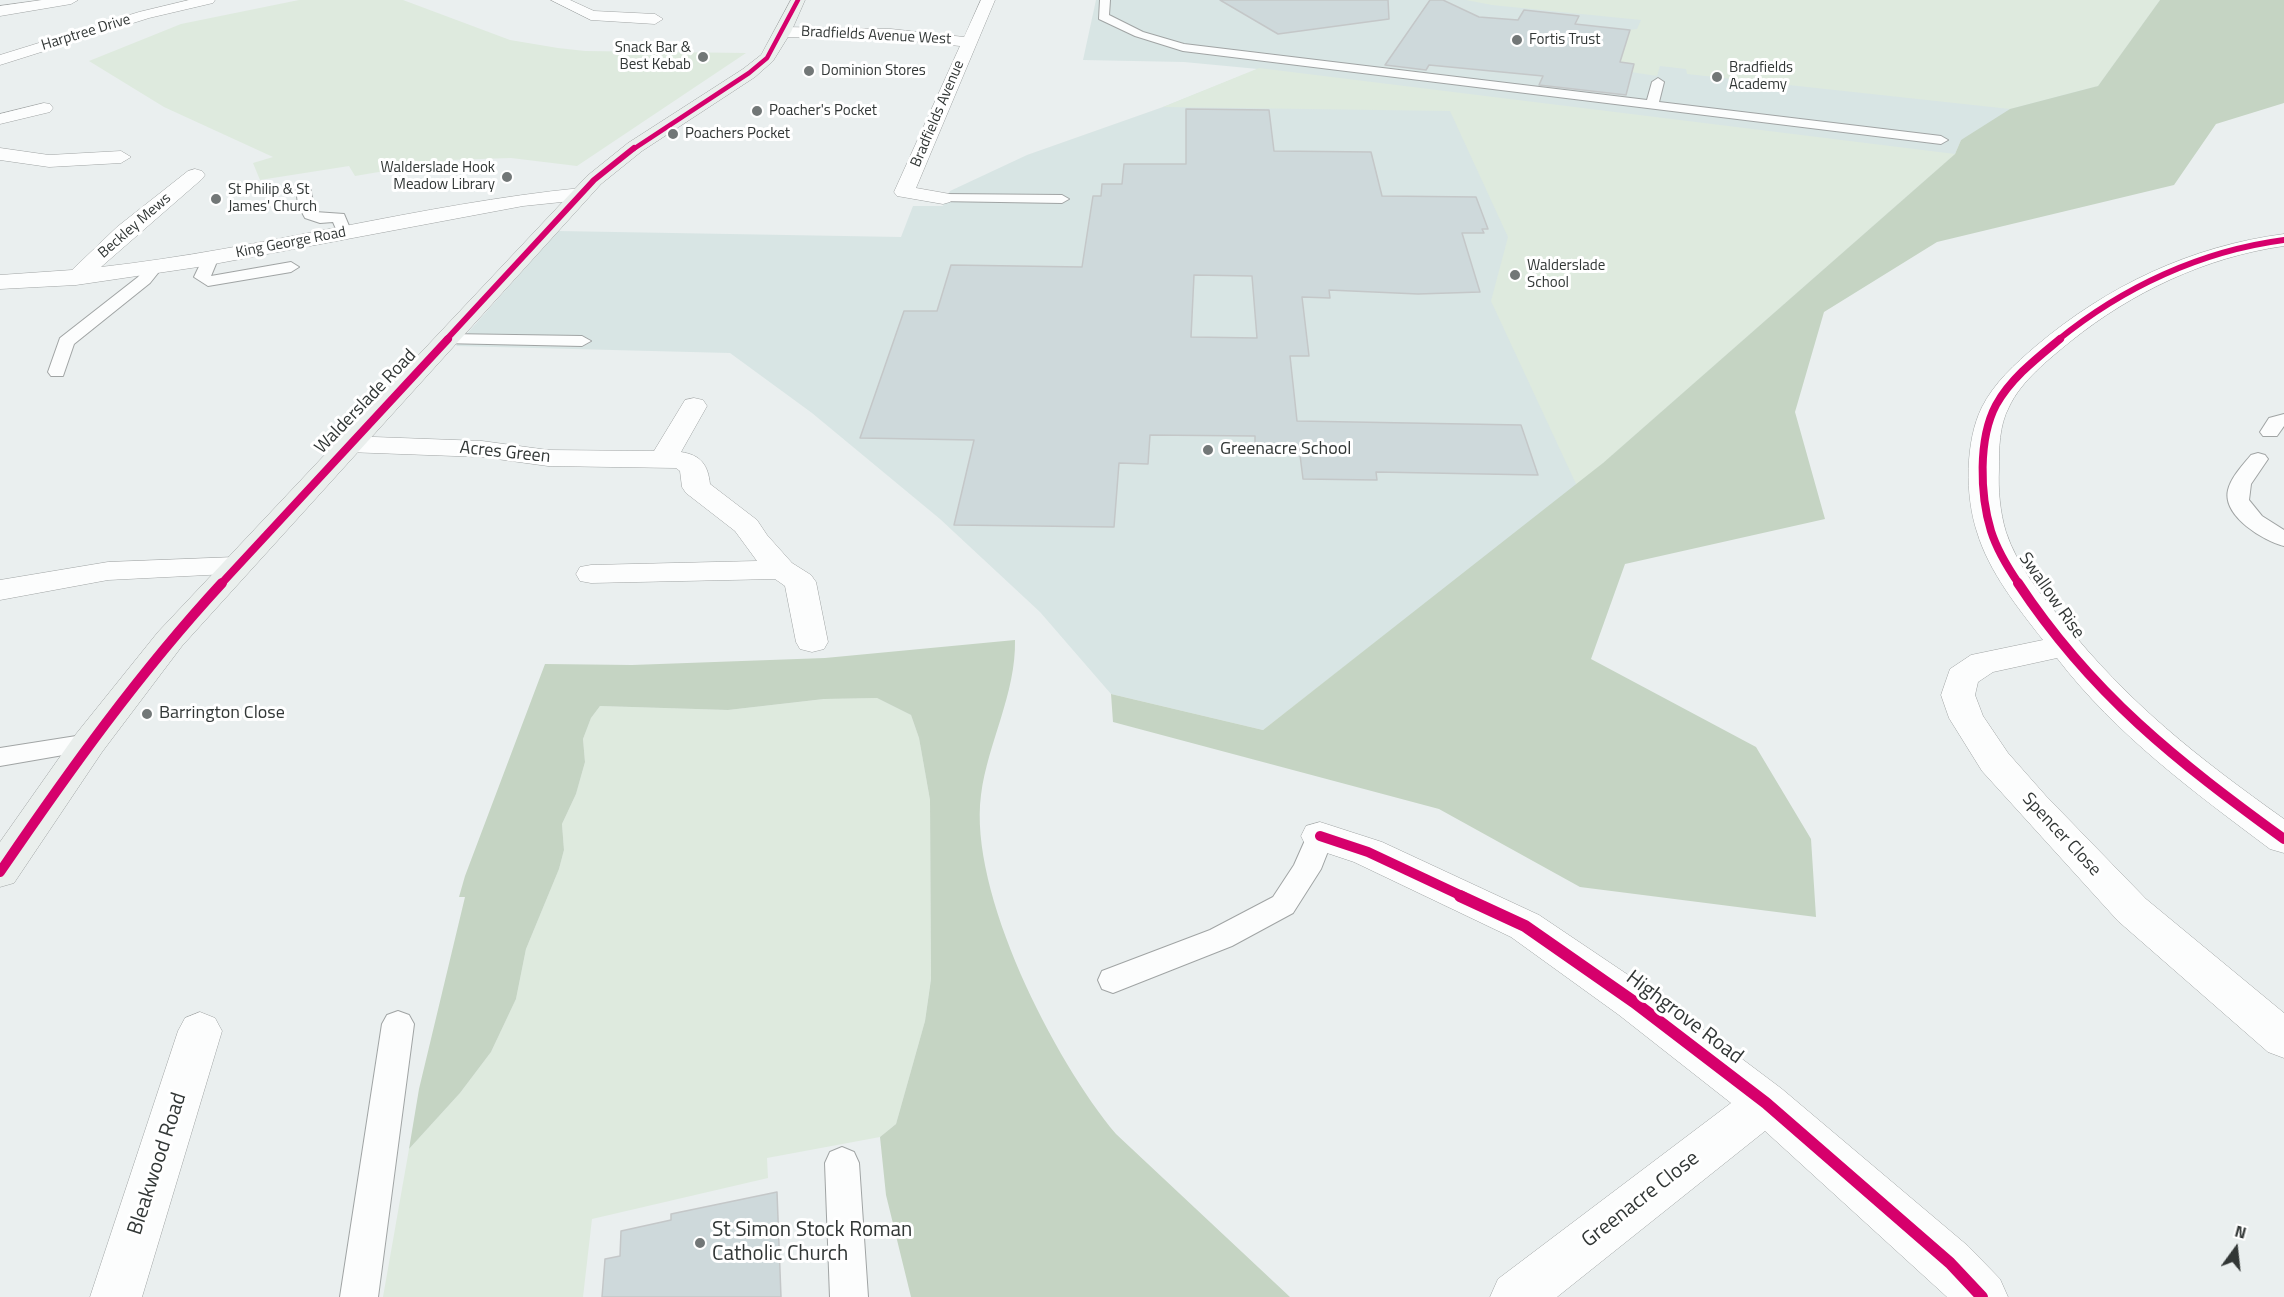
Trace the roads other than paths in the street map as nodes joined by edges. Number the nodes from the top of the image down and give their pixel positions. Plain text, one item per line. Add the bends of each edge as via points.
1 (71, 0) edge
2 (160, 0) edge
3 (208, 0) edge
4 (558, 0) edge
5 (798, 0) edge
6 (988, 0) edge
7 (1105, 0) edge
8 (182, 6) junction
9 (0, 10) edge
10 (655, 19) dead end
11 (783, 32) junction
12 (968, 42) junction
13 (0, 60) edge
14 (1658, 82) dead end
15 (1652, 105) junction
16 (44, 108) dead end
17 (0, 119) edge
18 (1941, 140) dead end
19 (0, 154) edge
20 (121, 157) dead end
21 (195, 175) dead end
22 (303, 187) dead end
23 (581, 194) junction
24 (943, 198) joint
25 (1062, 199) dead end
26 (345, 233) junction
27 (2284, 240) edge
28 (210, 259) junction
29 (291, 267) dead end
30 (154, 268) junction
31 (76, 278) junction
32 (0, 282) edge
33 (447, 339) junction
34 (582, 341) dead end
35 (57, 372) dead end
36 (694, 406) dead end
37 (347, 444) junction
38 (663, 459) junction
39 (2258, 459) dead end
40 (2284, 539) edge
41 (236, 566) junction
42 (781, 570) junction
43 (591, 574) dead end
44 (0, 590) edge
45 (812, 642) dead end
46 (2065, 646) junction
47 (89, 743) junction
48 (0, 757) edge
49 (1320, 836) joint
50 (2284, 839) edge
51 (0, 872) edge
52 (1113, 980) dead end
53 (398, 1024) dead end
54 (200, 1031) dead end
55 (2284, 1039) edge
56 (1766, 1103) junction
57 (842, 1163) dead end
58 (116, 1297) edge
59 (359, 1297) edge
60 (849, 1297) edge
61 (1516, 1297) edge
62 (1982, 1297) edge

1 - 9 street
2 - 8 street
3 - 8 street, Harptree Drive
4 - 10 street via 591,15
5 - 11 street, Walderslade Road
6 - 12 street, Bradfields Avenue
7 - 15 lane via 1103,17 1139,34 1183,47
8 - 13 street, Harptree Drive
11 - 12 street, Bradfields Avenue West via 891,34
11 - 23 street, Walderslade Road via 767,58 749,73 635,147
12 - 24 street, Bradfields Avenue via 904,192
14 - 15 lane
15 - 18 lane
16 - 17 street
19 - 20 street via 49,161
21 - 31 street, Beckley Mews
22 - 26 lane via 308,215 319,220 339,217
23 - 26 street, King George Road via 523,200
23 - 33 street, Walderslade Road
24 - 25 lane
26 - 28 street, King George Road
27 - 46 street, Swallow Rise via 2227,249 2121,295 2068,331 2017,376 1992,415 1984,480 1991,531 2024,592
28 - 29 lane via 202,276 208,280
28 - 30 street, King George Road
30 - 31 street, King George Road
30 - 35 lane via 66,342
31 - 32 street, King George Road
33 - 34 lane
33 - 37 street, Walderslade Road
36 - 38 street
37 - 38 street, Acres Green via 482,449 548,458
37 - 41 street, Walderslade Road
38 - 42 street, Acres Green via 683,459 694,468 696,487 747,526 753,539
39 - 40 lane via 2238,492 2240,503 2260,525
41 - 44 street via 108,571
41 - 47 street, Walderslade Road via 170,639
42 - 43 street
42 - 45 street, Acres Green via 800,582
46 - 50 street, Swallow Rise via 2096,684 2175,757
46 - 55 street, Spencer Close via 1993,660 1962,677 1958,695 1966,718 1995,762 2083,861 2132,910
47 - 48 lane
47 - 51 street, Walderslade Road
49 - 52 lane via 1307,868 1283,905 1221,938
49 - 56 street, Highgrove Road via 1368,852 1525,926 1634,1002
53 - 59 lane
54 - 58 street, Bleakwood Road
56 - 61 street, Greenacre Close
56 - 62 street, Highgrove Road via 1950,1263
57 - 60 lane

